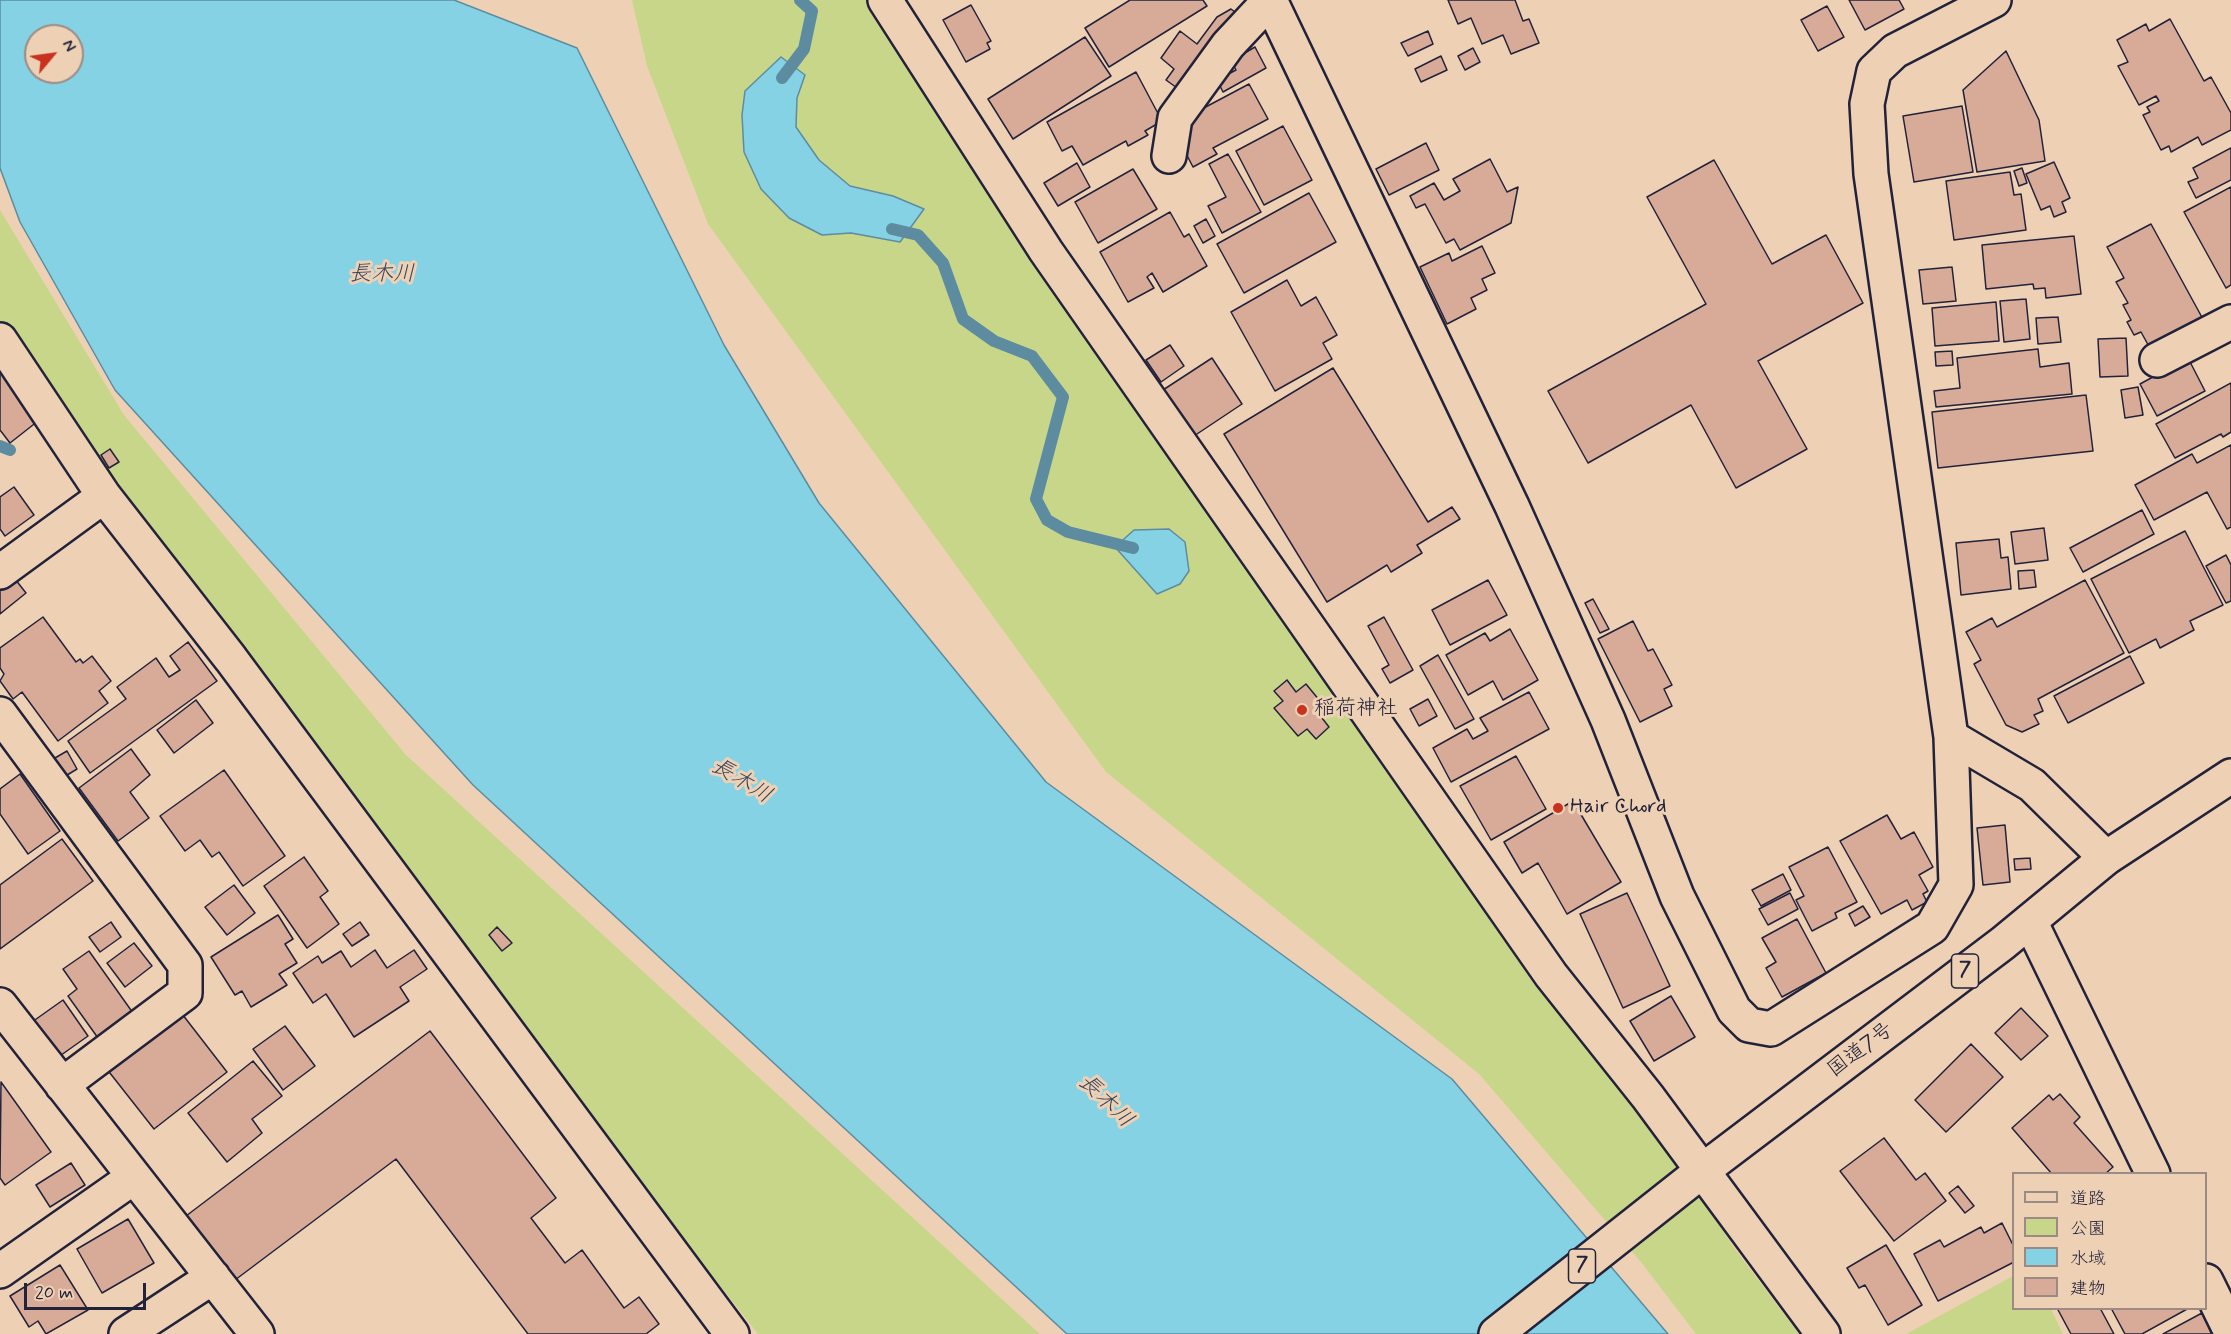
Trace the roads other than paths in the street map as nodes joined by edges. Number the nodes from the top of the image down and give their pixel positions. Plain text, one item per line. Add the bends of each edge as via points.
1 (885, 0) edge
2 (1994, 0) edge
3 (1169, 156) dead end
4 (2231, 322) edge
5 (0, 340) edge
6 (2157, 360) dead end
7 (104, 496) junction
8 (0, 572) edge
9 (0, 714) edge
10 (1951, 737) junction
11 (2231, 776) edge
12 (2106, 858) junction
13 (2030, 921) junction
14 (0, 1005) edge
15 (62, 1085) junction
16 (1702, 1171) junction
17 (2153, 1172) edge
18 (134, 1177) junction
19 (0, 1271) edge
20 (213, 1277) junction
21 (2207, 1285) edge
22 (2231, 1332) edge
23 (126, 1334) edge
24 (257, 1334) edge
25 (732, 1334) edge
26 (1496, 1334) edge
27 (1823, 1334) edge

1 - 16 main road via 1046,251 1399,758 1551,975
2 - 10 main road via 1895,51 1874,71 1868,104 1871,174
3 - 10 main road via 1175,118 1228,45 1270,0 1512,506 1608,720 1677,896 1734,1010 1749,1025 1772,1029 1932,927 1956,885
4 - 6 main road
5 - 7 main road
7 - 8 main road
7 - 25 main road via 238,669
9 - 15 main road via 185,965 185,993
10 - 12 main road via 2032,785
11 - 12 main road, 国道7号 / 7
12 - 13 main road, 国道7号 / 7
13 - 16 main road, 国道7号 / 7
13 - 17 main road
14 - 15 main road
15 - 18 main road
16 - 26 main road, 国道7号 / 7
16 - 27 main road
18 - 19 main road
18 - 20 main road
20 - 23 main road
20 - 24 main road
21 - 22 main road

